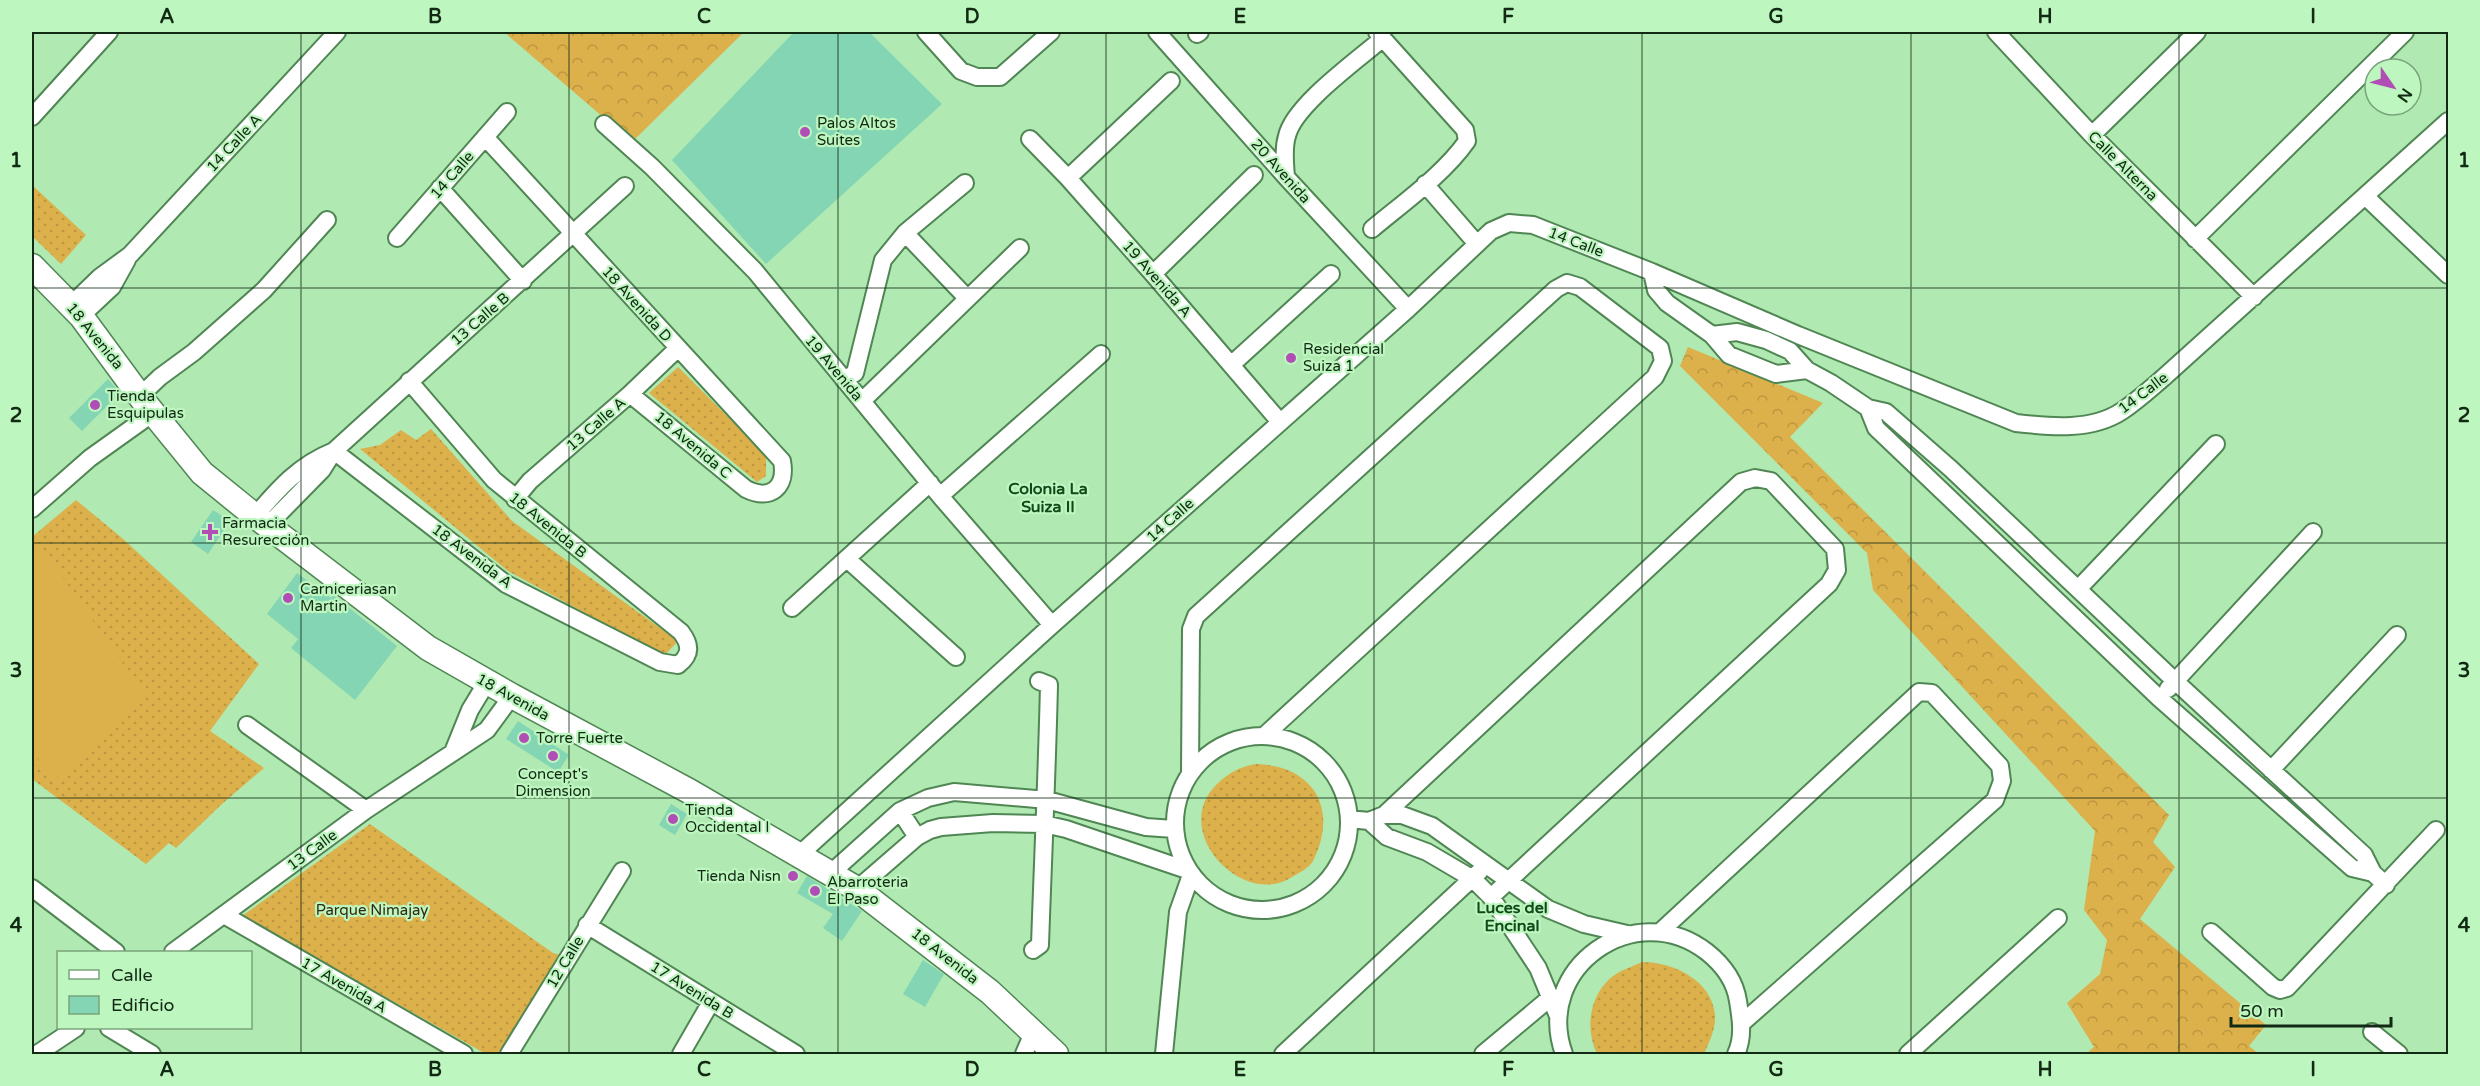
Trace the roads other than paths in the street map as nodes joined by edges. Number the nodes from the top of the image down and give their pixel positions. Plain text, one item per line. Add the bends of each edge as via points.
1 (109, 32) edge
2 (337, 32) edge
3 (926, 32) edge
4 (1051, 32) edge
5 (1157, 32) edge
6 (1996, 32) edge
7 (2197, 32) edge
8 (2406, 32) edge
9 (1380, 35) edge
10 (1171, 81) dead end
11 (507, 112) dead end
12 (32, 117) edge
13 (2448, 121) edge
14 (604, 124) dead end
15 (2092, 135) junction
16 (485, 137) junction
17 (1030, 139) dead end
18 (1254, 175) dead end
19 (1286, 177) junction
20 (1068, 178) junction
21 (965, 183) dead end
22 (1425, 184) junction
23 (625, 186) dead end
24 (440, 188) junction
25 (2366, 196) junction
26 (327, 220) dead end
27 (1372, 229) dead end
28 (905, 233) junction
29 (573, 235) junction
30 (397, 238) dead end
31 (2195, 239) junction
32 (1477, 244) junction
33 (1020, 248) dead end
34 (1652, 272) junction
35 (1153, 274) junction
36 (1331, 274) dead end
37 (34, 275) edge
38 (2448, 275) edge
39 (523, 281) junction
40 (2254, 297) junction
41 (967, 298) junction
42 (1408, 309) junction
43 (76, 310) junction
44 (1712, 335) junction
45 (677, 349) junction
46 (1101, 354) dead end
47 (1231, 365) junction
48 (1808, 370) junction
49 (844, 380) junction
50 (409, 381) junction
51 (630, 394) junction
52 (862, 402) junction
53 (147, 404) junction
54 (1868, 408) junction
55 (1280, 422) junction
56 (2216, 444) dead end
57 (334, 451) junction
58 (1951, 469) junction
59 (1936, 485) junction
60 (935, 489) junction
61 (757, 495) joint
62 (515, 499) junction
63 (32, 509) edge
64 (262, 520) junction
65 (2313, 532) dead end
66 (847, 559) junction
67 (2079, 588) junction
68 (792, 608) dead end
69 (1052, 625) junction
70 (2397, 635) dead end
71 (956, 657) dead end
72 (686, 659) joint
73 (1039, 681) dead end
74 (2175, 681) junction
75 (487, 682) junction
76 (512, 696) junction
77 (2159, 698) junction
78 (247, 725) dead end
79 (1265, 735) junction
80 (453, 752) junction
81 (2271, 770) junction
82 (1190, 773) junction
83 (1047, 800) junction
84 (366, 810) junction
85 (900, 812) junction
86 (1377, 818) junction
87 (1349, 819) junction
88 (1044, 824) junction
89 (1174, 829) junction
90 (2436, 830) dead end
91 (917, 837) junction
92 (799, 855) junction
93 (1487, 864) junction
94 (622, 871) dead end
95 (1189, 872) junction
96 (831, 873) junction
97 (2373, 873) junction
98 (1473, 879) junction
99 (1509, 880) junction
100 (2386, 885) junction
101 (32, 888) edge
102 (857, 889) junction
103 (1491, 897) junction
104 (224, 915) junction
105 (2058, 918) dead end
106 (587, 925) junction
107 (1661, 931) junction
108 (2211, 932) dead end
109 (1628, 934) junction
110 (1033, 950) dead end
111 (115, 951) edge
112 (174, 951) edge
113 (1550, 998) junction
114 (711, 1002) junction
115 (1558, 1016) junction
116 (1742, 1023) junction
117 (74, 1029) edge
118 (111, 1029) edge
119 (2372, 1032) dead end
120 (1028, 1044) edge
121 (37, 1054) edge
122 (152, 1054) edge
123 (464, 1054) edge
124 (509, 1054) edge
125 (681, 1054) edge
126 (796, 1054) edge
127 (1056, 1054) edge
128 (1164, 1054) edge
129 (1283, 1054) edge
130 (1483, 1054) edge
131 (1564, 1054) edge
132 (1736, 1054) edge
133 (1908, 1054) edge
134 (2399, 1054) edge

1 - 12 street
2 - 43 street, 14 Calle A via 130,255 100,277
3 - 4 street via 961,71 977,77 1000,77
5 - 19 street, 20 Avenida
6 - 15 street, Calle Alterna
7 - 15 street
8 - 31 street
9 - 19 street via 1297,113 1287,135
9 - 22 street via 1465,130 1467,141 1461,150
10 - 20 street
11 - 16 street, 14 Calle
13 - 25 street, 14 Calle
14 - 49 street, 19 Avenida via 754,271
15 - 31 street, Calle Alterna
16 - 24 street, 14 Calle
16 - 29 street, 18 Avenida D
17 - 20 street, 19 Avenida A
18 - 35 street
19 - 42 street, 20 Avenida
20 - 35 street, 19 Avenida A
21 - 28 street
22 - 27 street
22 - 32 street
23 - 29 street, 13 Calle B
24 - 30 street, 14 Calle
24 - 39 street
25 - 38 street
25 - 40 street, 14 Calle
26 - 53 street via 264,290 160,377
28 - 41 street
28 - 49 street via 883,260 855,373
29 - 39 street, 13 Calle B
29 - 45 street, 18 Avenida D
31 - 40 street, Calle Alterna
32 - 34 street, 14 Calle via 1491,231 1509,223 1533,225
32 - 42 street, 14 Calle
33 - 41 street
34 - 40 street, 14 Calle via 2016,423 2049,427 2091,424 2121,412
34 - 44 street via 1656,290 1667,303
35 - 47 street, 19 Avenida A
36 - 47 street
37 - 43 street, 18 Avenida
39 - 50 street, 13 Calle B
41 - 52 street
42 - 55 street, 14 Calle
43 - 53 street, 18 Avenida
44 - 48 street via 1737,332 1766,340 1790,351
44 - 48 street via 1729,355 1753,366 1776,374
45 - 51 street, 13 Calle A
45 - 61 street, 18 Avenida D via 782,461 781,483 769,494
46 - 60 street
47 - 55 street, 19 Avenida A
48 - 54 street
49 - 52 street, 19 Avenida
50 - 57 street, 13 Calle B
50 - 62 street, 18 Avenida B
51 - 61 street, 18 Avenida C
51 - 62 street, 13 Calle A via 530,481
52 - 60 street, 19 Avenida
53 - 63 street
53 - 64 street, 18 Avenida via 202,473
54 - 58 street via 1886,412
54 - 59 street via 1876,428
55 - 69 street, 14 Calle
56 - 67 street
57 - 64 street, 13 Calle B via 313,460 281,486
57 - 72 street, 18 Avenida A via 506,584 660,662 678,665
58 - 59 street
58 - 67 street
59 - 77 street
60 - 66 street
60 - 69 street, 19 Avenida
62 - 72 street, 18 Avenida B via 681,632 689,650
64 - 75 street, 18 Avenida via 428,648
65 - 74 street
66 - 68 street
66 - 71 street
67 - 74 street
69 - 92 street, 14 Calle
70 - 81 street
73 - 83 street via 1049,685
74 - 77 street
74 - 81 street
75 - 76 street, 18 Avenida
75 - 80 street via 470,710
76 - 80 street, 13 Calle via 487,730
76 - 92 street, 18 Avenida
77 - 97 street via 2352,868
78 - 84 street
79 - 82 street via 1236,739 1210,752
79 - 82 street via 1655,377 1663,361 1660,348 1580,287 1567,283 1556,289 1196,616 1191,629
79 - 87 street via 1296,742 1323,760 1346,797
80 - 84 street, 13 Calle
81 - 97 street via 2364,855
82 - 89 street via 1178,797
83 - 85 street via 954,792 928,798
83 - 88 street
83 - 89 street via 1146,827
84 - 104 street, 13 Calle
85 - 91 street
85 - 96 street
86 - 87 street
86 - 93 street via 1402,815 1432,826
86 - 98 street via 1388,837 1427,852
86 - 99 street via 1741,482 1755,478 1771,481 1835,549 1837,570 1829,584
87 - 95 street via 1346,846 1334,872 1315,892 1290,906 1263,911 1235,907 1210,895
88 - 91 street via 941,827
88 - 95 street
88 - 110 street via 1040,945
89 - 95 street via 1180,856
90 - 100 street
91 - 102 street
92 - 96 street, 18 Avenida
93 - 98 street
93 - 99 street
94 - 106 street, 12 Calle
95 - 128 street via 1178,912
96 - 102 street, 18 Avenida
97 - 100 street
98 - 103 street
98 - 129 street
99 - 103 street
99 - 109 street via 1548,909 1584,924
100 - 108 street via 2287,988 2280,990
101 - 111 street
102 - 120 street, 18 Avenida via 990,992
103 - 113 street via 1538,968
104 - 112 street, 13 Calle
104 - 123 street, 17 Avenida A
105 - 133 street
106 - 114 street, 17 Avenida B
106 - 124 street, 12 Calle
107 - 109 street
107 - 116 street via 1693,941 1719,962 1737,991
107 - 116 street via 1919,692 1932,693 2000,766 2002,781 1995,800
109 - 115 street via 1601,945 1580,964 1565,988
113 - 115 street
113 - 130 street
114 - 125 street
114 - 126 street, 17 Avenida B
115 - 131 street
116 - 132 street
117 - 121 street
118 - 122 street
119 - 134 street
120 - 127 street, 18 Avenida

